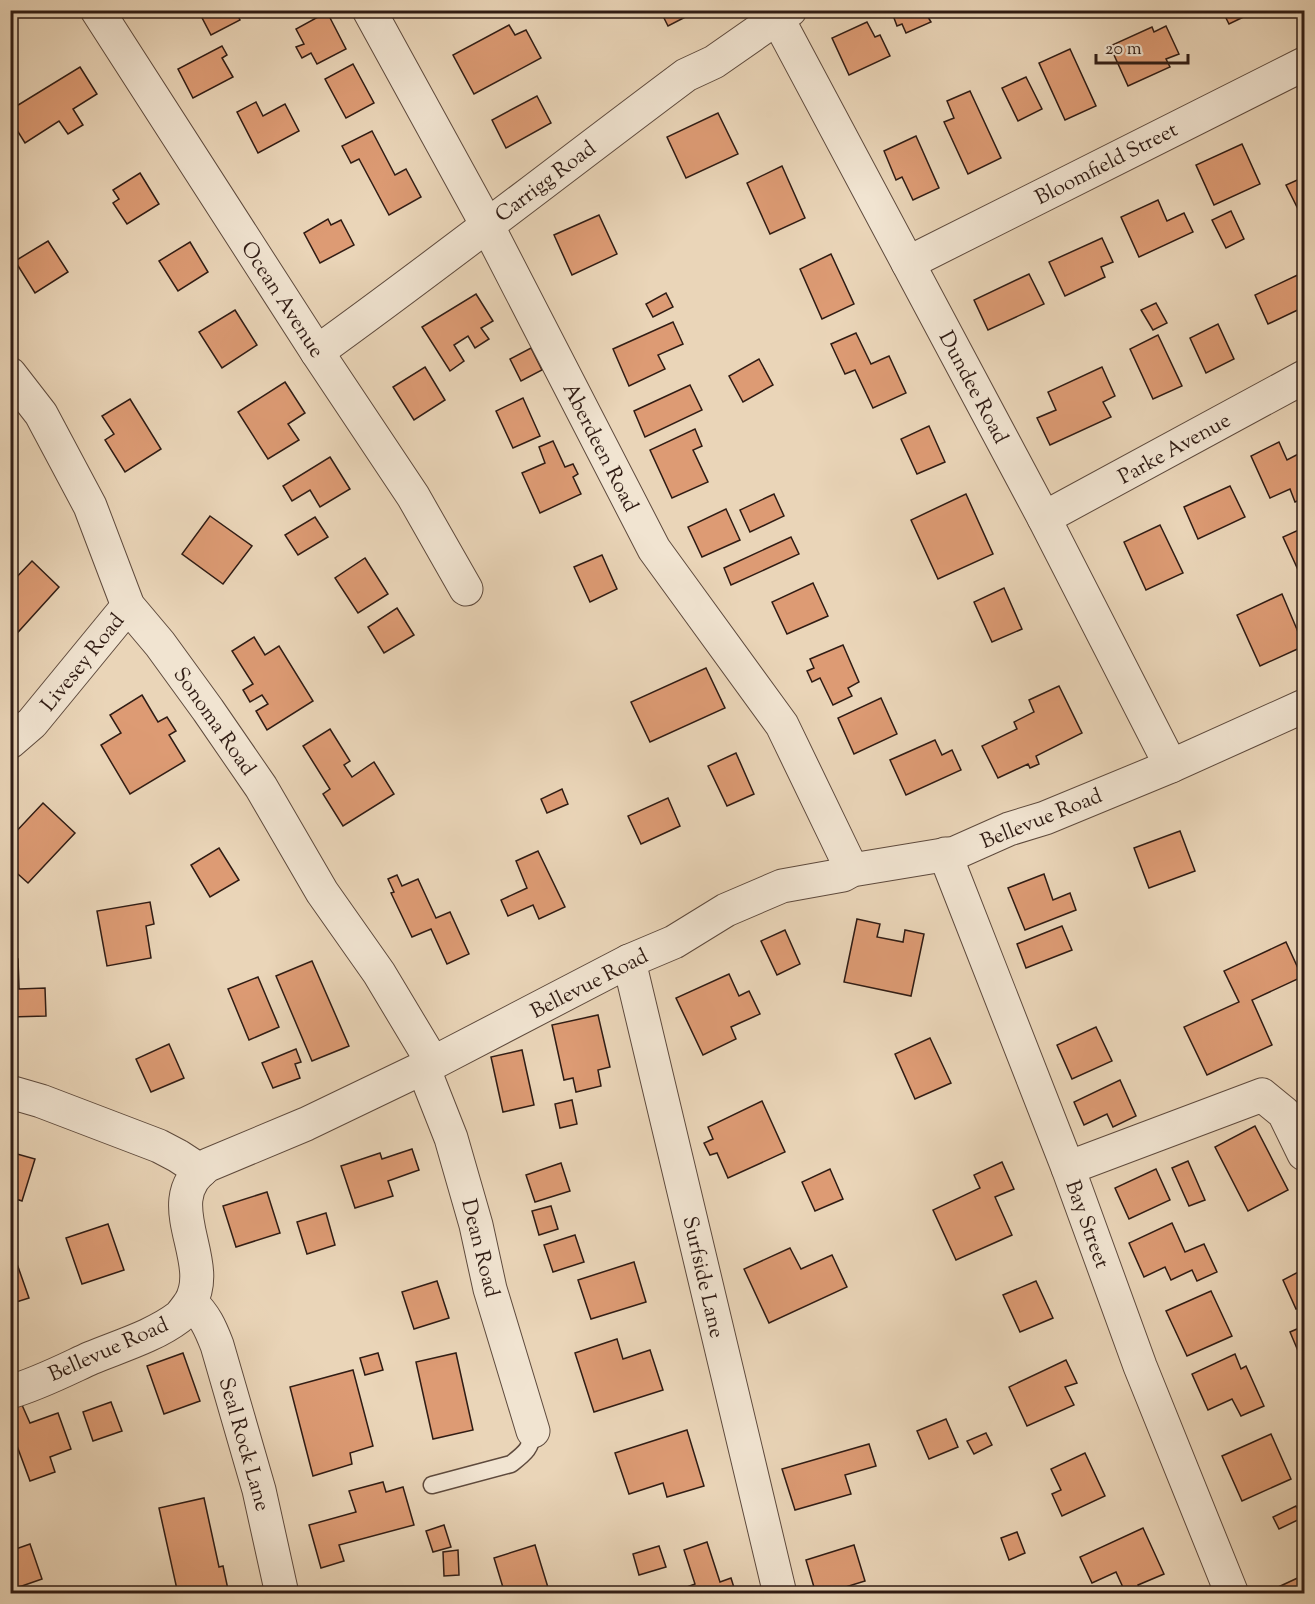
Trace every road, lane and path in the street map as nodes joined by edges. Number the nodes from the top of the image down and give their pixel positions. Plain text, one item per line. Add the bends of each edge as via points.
1 (97, 10) edge
2 (369, 10) edge
3 (780, 13) edge
4 (1305, 64) edge
5 (488, 225) junction
6 (908, 263) junction
7 (317, 352) junction
8 (10, 374) edge
9 (1305, 377) edge
10 (1044, 519) junction
11 (466, 589) dead end
12 (128, 606) junction
13 (1305, 706) edge
14 (10, 742) edge
15 (1171, 766) junction
16 (945, 854) junction
17 (852, 870) junction
18 (629, 961) junction
19 (428, 1065) junction
20 (10, 1092) edge
21 (1305, 1154) edge
22 (1068, 1168) junction
23 (201, 1171) junction
24 (191, 1302) junction
25 (10, 1392) edge
26 (532, 1431) joint
27 (432, 1485) dead end
28 (282, 1593) edge
29 (780, 1593) edge
30 (1232, 1593) edge

1 - 7 street, Ocean Avenue
2 - 5 street, Aberdeen Road
3 - 5 street, Carrigg Road via 714,62 686,75
3 - 6 street, Dundee Road
4 - 6 street, Bloomfield Street
5 - 7 street, Carrigg Road
5 - 17 street, Aberdeen Road via 654,549 782,725
6 - 10 street, Dundee Road
7 - 11 street, Ocean Avenue via 413,496
8 - 12 street, Sonoma Road via 41,414 90,506
9 - 10 street, Parke Avenue
10 - 15 street, Dundee Road
12 - 14 street, Livesey Road via 32,723
12 - 19 street, Sonoma Road via 160,644 261,787 322,892 379,973
13 - 15 street, Bellevue Road
15 - 16 street, Bellevue Road
16 - 17 street, Bellevue Road
16 - 22 street, Bay Street
17 - 18 street, Bellevue Road via 782,886 726,910 674,942
18 - 19 street, Bellevue Road
18 - 29 street, Surfside Lane
19 - 23 street, Bellevue Road
19 - 26 street, Dean Road via 477,1225 490,1289
20 - 23 street via 159,1146
21 - 22 street via 1284,1113 1262,1095
22 - 30 street, Bay Street via 1140,1366
23 - 24 street, Bellevue Road via 186,1199 196,1275
24 - 25 street, Bellevue Road via 181,1316 157,1330
24 - 28 street, Seal Rock Lane via 210,1327 217,1345 259,1490
26 - 27 lane via 532,1444 511,1464

